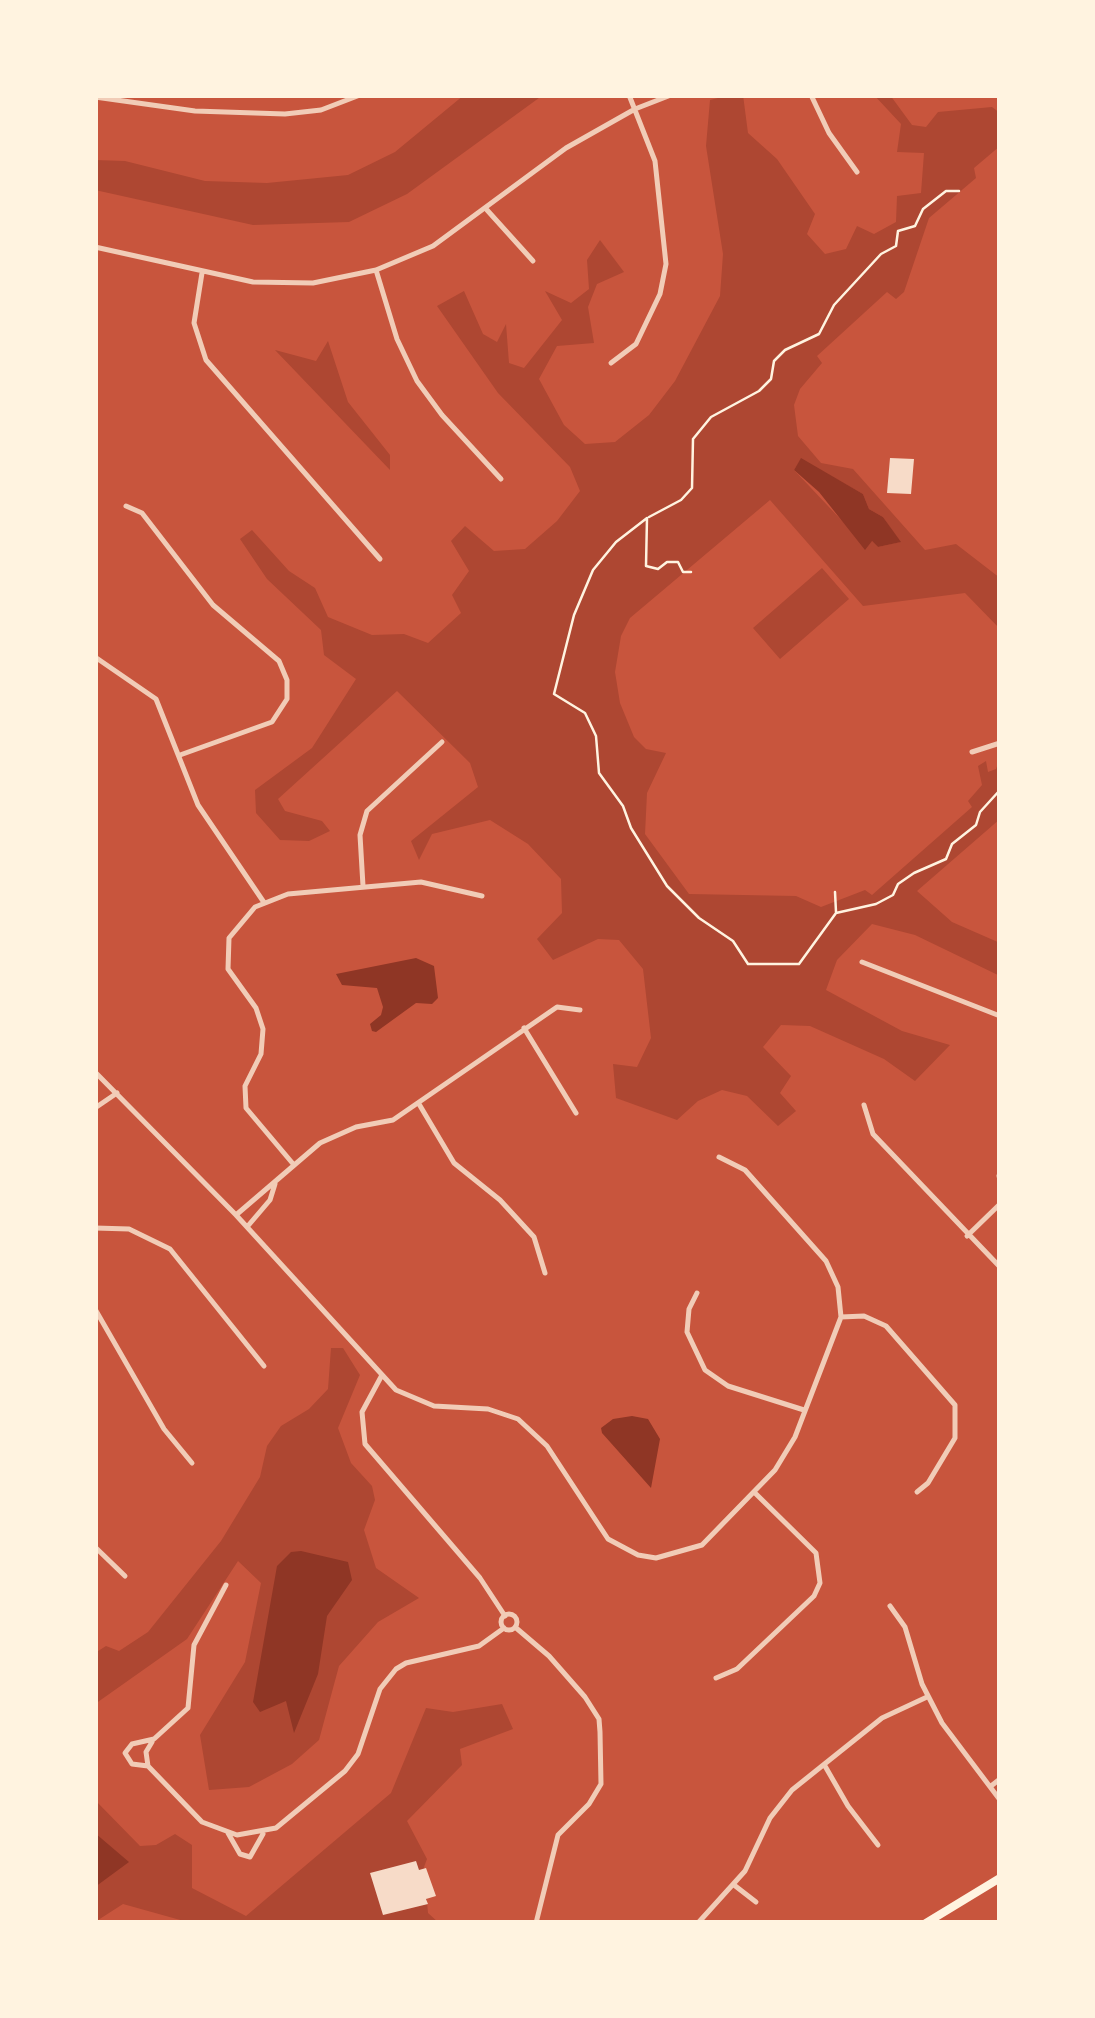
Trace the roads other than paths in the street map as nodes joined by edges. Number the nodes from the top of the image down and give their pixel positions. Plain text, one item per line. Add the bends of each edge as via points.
1 (360, 95) edge
2 (630, 95) edge
3 (671, 95) edge
4 (811, 95) edge
5 (95, 98) edge
6 (635, 108) junction
7 (857, 172) dead end
8 (488, 210) junction
9 (95, 247) edge
10 (533, 261) dead end
11 (376, 270) junction
12 (202, 272) junction
13 (611, 362) dead end
14 (502, 478) dead end
15 (126, 506) dead end
16 (380, 559) dead end
17 (95, 657) edge
18 (442, 742) dead end
19 (1000, 743) edge
20 (972, 752) dead end
21 (180, 755) junction
22 (362, 886) junction
23 (482, 896) dead end
24 (263, 901) junction
25 (862, 962) dead end
26 (580, 1010) dead end
27 (1000, 1016) edge
28 (524, 1028) junction
29 (95, 1072) edge
30 (117, 1093) junction
31 (419, 1104) junction
32 (864, 1105) dead end
33 (95, 1108) edge
34 (576, 1114) dead end
35 (719, 1157) dead end
36 (294, 1164) junction
37 (275, 1184) junction
38 (1000, 1204) edge
39 (236, 1215) junction
40 (247, 1227) junction
41 (95, 1228) edge
42 (967, 1236) junction
43 (1000, 1267) edge
44 (545, 1273) dead end
45 (697, 1292) dead end
46 (95, 1309) edge
47 (841, 1317) junction
48 (264, 1366) dead end
49 (383, 1375) junction
50 (804, 1410) junction
51 (192, 1463) dead end
52 (754, 1492) junction
53 (916, 1492) dead end
54 (95, 1547) edge
55 (126, 1576) dead end
56 (226, 1585) dead end
57 (890, 1606) dead end
58 (505, 1616) junction
59 (504, 1628) junction
60 (515, 1628) junction
61 (716, 1678) dead end
62 (928, 1697) junction
63 (154, 1740) junction
64 (148, 1766) junction
65 (825, 1766) junction
66 (1000, 1779) edge
67 (991, 1786) junction
68 (1000, 1800) edge
69 (266, 1832) junction
70 (228, 1833) junction
71 (878, 1845) dead end
72 (1000, 1878) edge
73 (734, 1886) junction
74 (756, 1902) dead end
75 (536, 1923) edge
76 (698, 1923) edge
77 (926, 1923) edge

1 - 5 street via 285,114
2 - 6 street
3 - 6 street
4 - 7 street
6 - 8 street via 545,162
6 - 13 street via 656,161 666,264 636,344
8 - 10 street
8 - 11 street via 432,246
9 - 12 street
11 - 12 street via 290,284
11 - 14 street via 417,381
12 - 16 street via 194,322 206,360
15 - 21 street via 142,513 212,605 279,661 287,680 288,699 272,722
17 - 21 street via 156,699
18 - 22 street via 368,811 360,835
19 - 20 street
21 - 24 street via 198,805
22 - 23 street via 435,882
22 - 24 street
24 - 36 street via 228,938 226,959 263,1028 245,1086 246,1108
25 - 27 street
26 - 28 street via 557,1008
28 - 31 street
28 - 34 street
29 - 30 street
30 - 33 street
30 - 39 street
31 - 36 street via 393,1120 336,1134
31 - 44 street via 454,1163 534,1237
32 - 42 street via 874,1134
35 - 47 street via 745,1170 826,1261
36 - 37 street
37 - 39 street
37 - 40 street
38 - 42 street
39 - 40 street
40 - 49 street
41 - 48 street via 129,1228 170,1249
42 - 43 street
45 - 50 street via 688,1332 705,1370 728,1386
46 - 51 street via 164,1429
47 - 50 street
47 - 53 street via 864,1316 886,1326 955,1405 954,1438
49 - 52 street via 415,1400 503,1412 532,1429 596,1526 638,1555 674,1557 702,1546
49 - 58 street via 362,1412 365,1444
50 - 52 street via 787,1453
52 - 61 street via 816,1553 820,1584 737,1669
54 - 55 street
56 - 63 street via 194,1645 188,1708
57 - 62 street via 905,1627
58 - 59 street
58 - 60 street via 516,1618
59 - 60 street
59 - 69 street via 479,1646 406,1663 388,1676 352,1762 304,1808
60 - 75 street via 585,1697 600,1732 600,1784 558,1835
62 - 65 street via 882,1718
62 - 67 street
63 - 64 street via 146,1752
63 - 64 street via 132,1744 126,1753 132,1764
64 - 70 street via 190,1813
65 - 71 street
65 - 73 street via 782,1800
66 - 67 street
67 - 68 street
69 - 70 street
69 - 70 street via 250,1857 240,1854
72 - 77 main road
73 - 74 street
73 - 76 street

